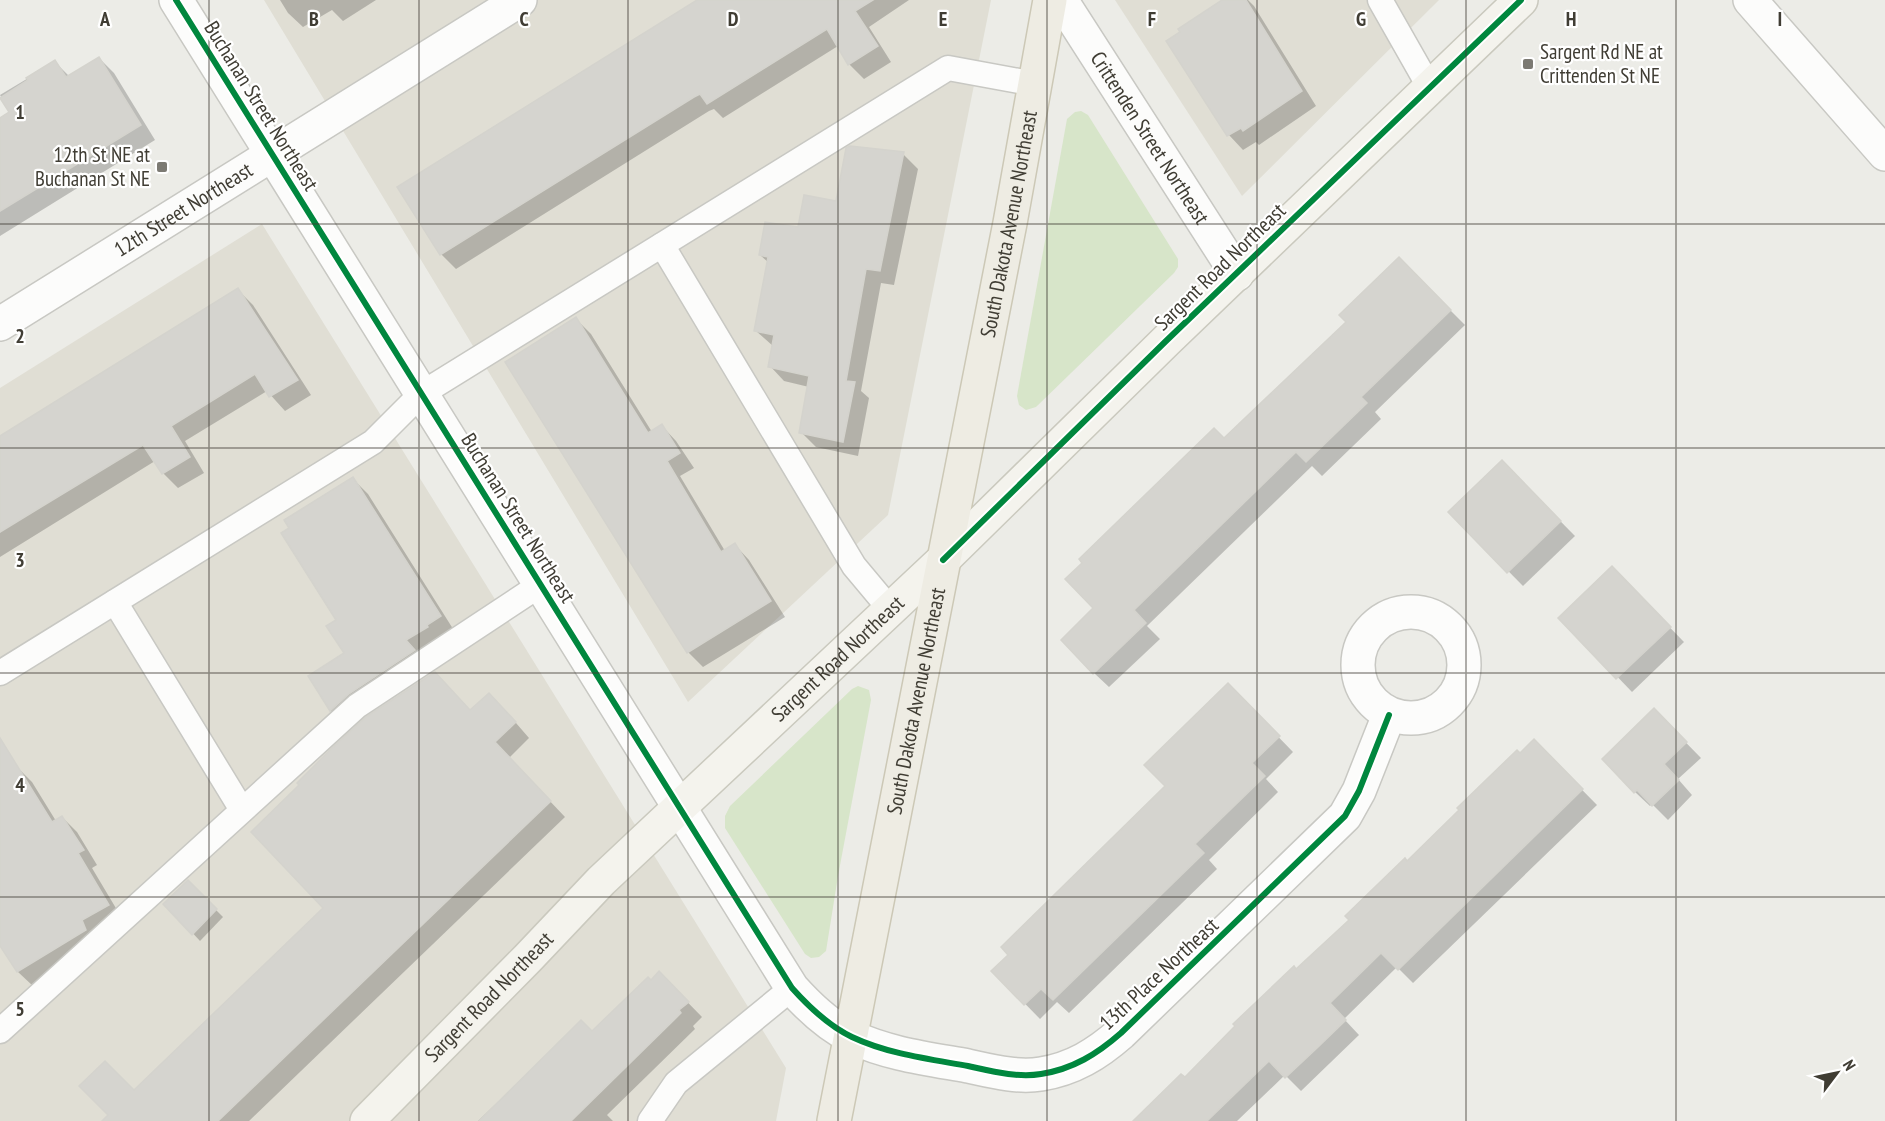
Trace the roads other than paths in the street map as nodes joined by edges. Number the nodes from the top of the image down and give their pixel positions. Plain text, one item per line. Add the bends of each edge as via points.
1 (176, 0) edge
2 (520, 0) edge
3 (1050, 0) edge
4 (1061, 0) edge
5 (1380, 0) edge
6 (1521, 0) edge
7 (1750, 0) edge
8 (1035, 84) junction
9 (1430, 88) junction
10 (271, 154) junction
11 (1885, 154) edge
12 (662, 245) junction
13 (1237, 274) junction
14 (0, 324) edge
15 (421, 394) junction
16 (943, 560) junction
17 (540, 585) junction
18 (115, 602) junction
19 (890, 609) junction
20 (0, 673) edge
21 (1389, 715) dead end
22 (679, 808) junction
23 (242, 810) junction
24 (792, 988) junction
25 (0, 1031) edge
26 (851, 1037) junction
27 (370, 1120) edge
28 (650, 1121) edge
29 (834, 1121) edge

1 - 10 street, Buchanan Street Northeast
2 - 10 street, 12th Street Northeast
3 - 8 main road, South Dakota Avenue Northeast
4 - 13 street, Crittenden Street Northeast
5 - 9 lane
6 - 9 main road, Sargent Road Northeast
7 - 11 street
8 - 12 lane via 948,68
8 - 16 main road, South Dakota Avenue Northeast
9 - 13 main road, Sargent Road Northeast
10 - 14 street, 12th Street Northeast
10 - 15 street, Buchanan Street Northeast
12 - 15 lane
12 - 19 lane via 854,566
13 - 16 main road, Sargent Road Northeast
15 - 17 street, Buchanan Street Northeast
15 - 18 lane via 373,442
16 - 19 main road, Sargent Road Northeast
16 - 26 main road, South Dakota Avenue Northeast
17 - 22 street, Buchanan Street Northeast
17 - 23 lane via 357,706
18 - 20 lane
18 - 23 lane
19 - 22 main road, Sargent Road Northeast
21 - 26 street, 13th Place Northeast via 1345,816 1121,1033 1083,1061 1038,1075 1014,1075 897,1053
22 - 24 street, Buchanan Street Northeast
22 - 27 main road, Sargent Road Northeast via 601,882
23 - 25 lane
24 - 26 street, Buchanan Street Northeast via 827,1021
24 - 28 lane via 676,1083
26 - 29 main road, South Dakota Avenue Northeast

